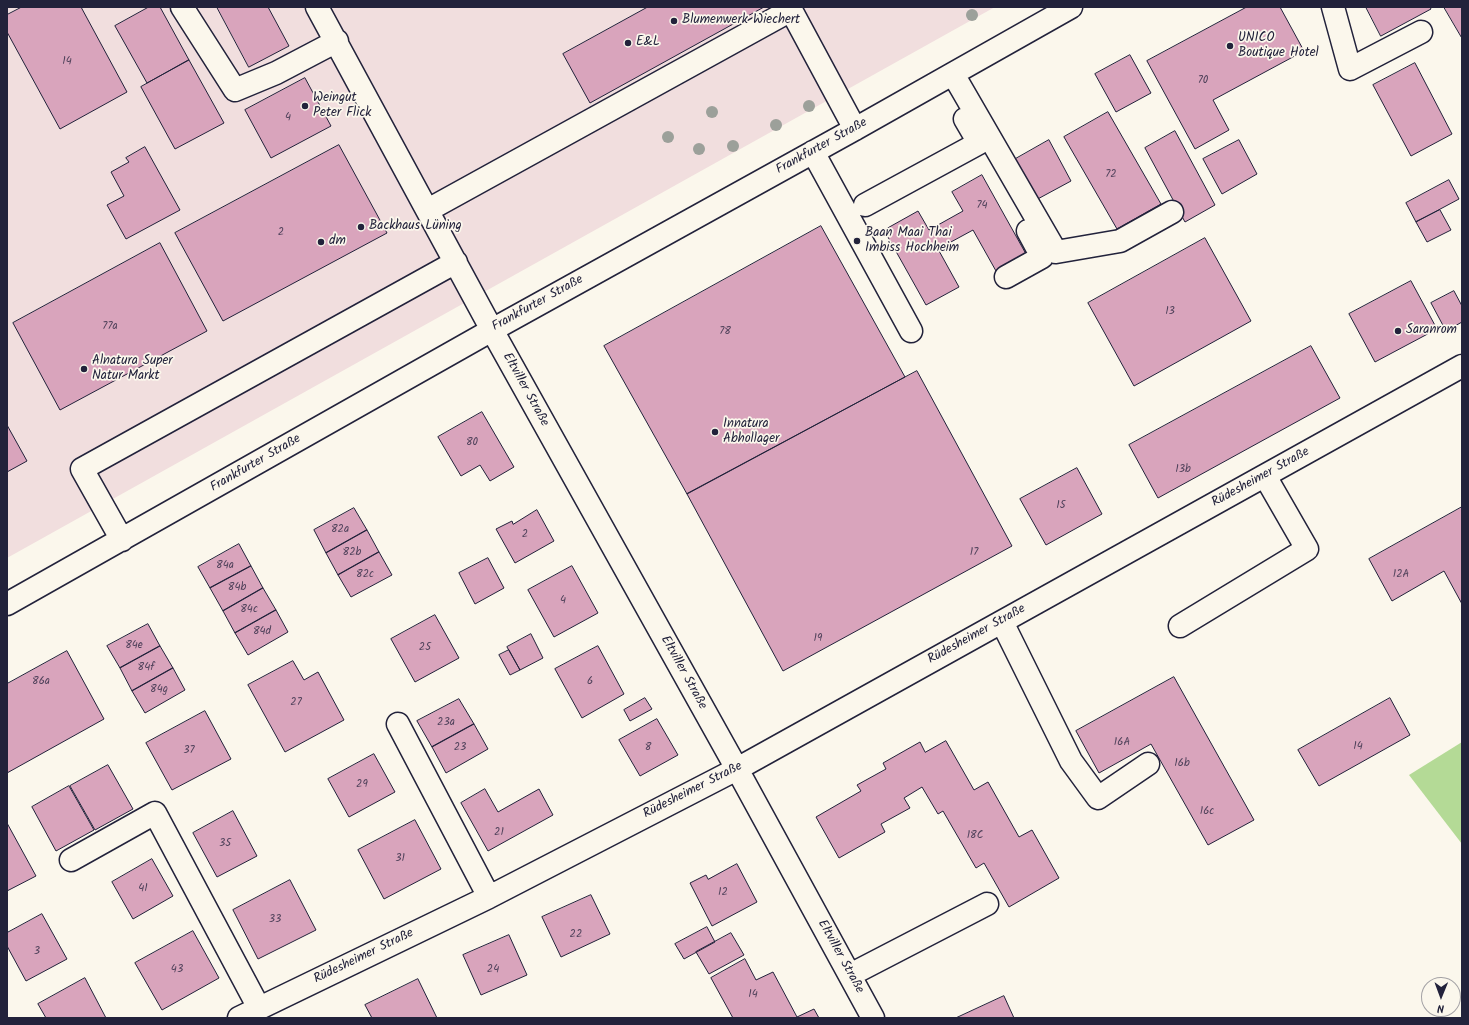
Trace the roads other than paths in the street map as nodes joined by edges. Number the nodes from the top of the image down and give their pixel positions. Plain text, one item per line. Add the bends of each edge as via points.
1 (182, 7) edge
2 (317, 7) edge
3 (1071, 7) edge
4 (1332, 7) edge
5 (1421, 32) dead end
6 (337, 41) junction
7 (948, 77) junction
8 (855, 129) junction
9 (979, 143) junction
10 (814, 152) junction
11 (865, 205) dead end
12 (428, 210) junction
13 (1172, 212) dead end
14 (456, 262) junction
15 (1006, 277) dead end
16 (492, 330) junction
17 (911, 331) dead end
18 (1462, 366) edge
19 (1265, 476) junction
20 (122, 540) junction
21 (7, 604) edge
22 (1002, 622) junction
23 (1180, 626) dead end
24 (398, 724) dead end
25 (1148, 764) dead end
26 (737, 769) junction
27 (71, 860) dead end
28 (489, 897) junction
29 (987, 904) dead end
30 (850, 975) junction
31 (259, 1008) junction
32 (239, 1018) edge
33 (873, 1018) edge

1 - 6 street via 235,90 276,73
2 - 6 street, Eltviller Straße
3 - 7 street, Frankfurter Straße
4 - 5 street via 1350,69
6 - 12 street, Eltviller Straße
7 - 8 street, Frankfurter Straße
7 - 9 street
7 - 13 street via 1056,252 1120,241
8 - 10 street, Frankfurter Straße
8 - 12 street via 790,10
9 - 11 street
9 - 15 street via 1042,257
10 - 16 street, Frankfurter Straße
10 - 17 street
12 - 14 street, Eltviller Straße
14 - 16 street, Eltviller Straße
14 - 20 street via 82,469
16 - 20 street, Frankfurter Straße
16 - 26 street, Eltviller Straße
18 - 19 street, Rüdesheimer Straße
19 - 22 street, Rüdesheimer Straße
19 - 23 street via 1307,549
20 - 21 street, Frankfurter Straße
22 - 25 street via 1071,761 1098,798
22 - 26 street, Rüdesheimer Straße
24 - 28 street
26 - 28 street, Rüdesheimer Straße
26 - 30 street, Eltviller Straße
27 - 31 street via 155,813
28 - 31 street, Rüdesheimer Straße
29 - 30 street
30 - 33 street, Eltviller Straße
31 - 32 street, Rüdesheimer Straße

